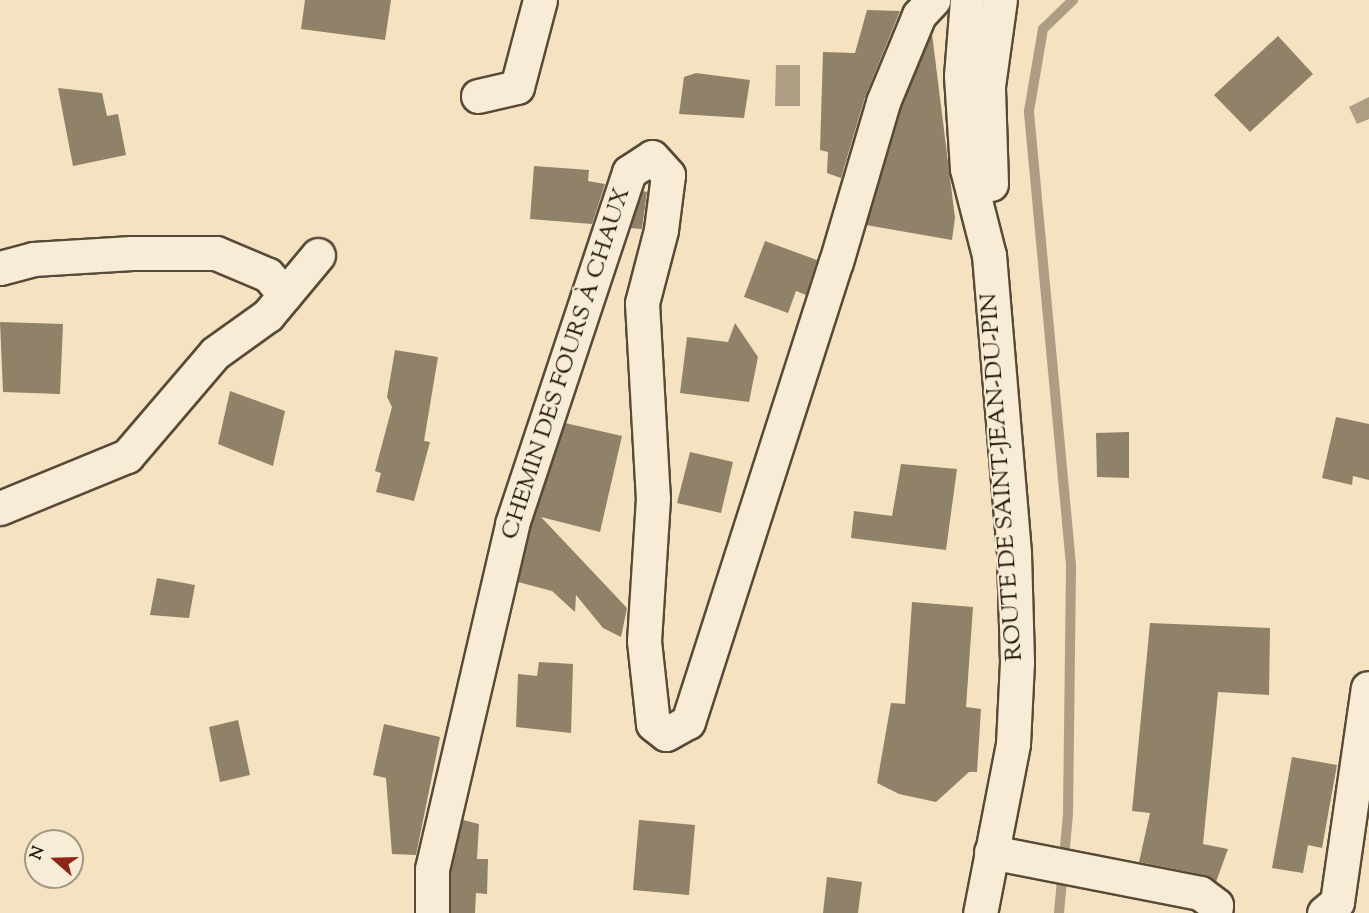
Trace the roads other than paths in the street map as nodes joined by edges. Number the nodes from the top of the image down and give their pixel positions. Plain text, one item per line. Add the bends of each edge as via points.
1 (540, 0) edge
2 (933, 0) edge
3 (967, 0) edge
4 (1000, 0) edge
5 (478, 96) dead end
6 (318, 255) dead end
7 (988, 255) junction
8 (0, 268) edge
9 (285, 295) junction
10 (0, 508) edge
11 (1368, 688) edge
12 (991, 852) junction
13 (432, 913) edge
14 (980, 913) edge
15 (1215, 913) edge
16 (1324, 913) edge

1 - 5 street via 517,87
2 - 13 street, CHEMIN DES FOURS À CHAUX via 919,15 883,102 836,262 688,722 666,734 653,723 644,641 653,498 642,303 661,230 668,174 652,157 629,172 513,524 432,869
3 - 7 street, ROUTE DE SAINT-JEAN-DU-PIN via 961,76 968,169
4 - 7 street, ROUTE DE SAINT-JEAN-DU-PIN via 988,86 993,227
6 - 9 street
7 - 12 street, ROUTE DE SAINT-JEAN-DU-PIN via 1014,554 1017,662 1013,744
8 - 9 street via 44,258 216,254 268,275
9 - 10 street via 268,315 215,353 127,456
11 - 16 street via 1337,902
12 - 14 street, ROUTE DE SAINT-JEAN-DU-PIN
12 - 15 street via 1200,892 1216,905

